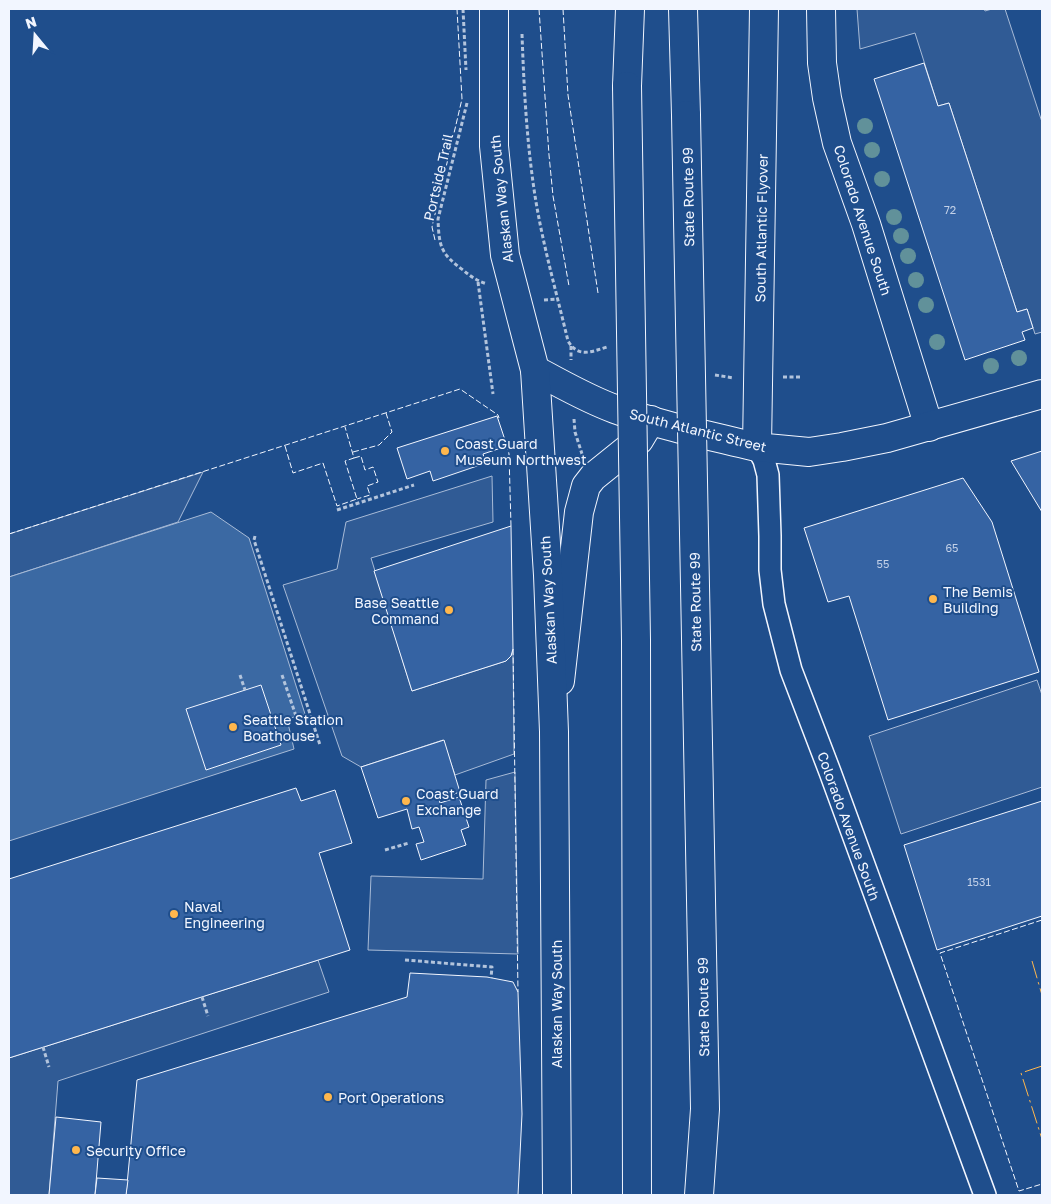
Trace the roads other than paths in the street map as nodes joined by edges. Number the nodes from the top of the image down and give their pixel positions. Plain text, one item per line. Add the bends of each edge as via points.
1 (494, 9) edge
2 (630, 9) edge
3 (683, 9) edge
4 (693, 9) edge
5 (764, 9) edge
6 (821, 9) edge
7 (686, 92) junction
8 (536, 370) junction
9 (1042, 394) edge
10 (651, 420) junction
11 (929, 427) junction
12 (757, 447) junction
13 (554, 732) junction
14 (557, 1195) edge
15 (637, 1195) edge
16 (699, 1195) edge
17 (986, 1195) edge

1 - 8 main road, Alaskan Way South via 494,146 505,255
2 - 15 main road, bridge via 627,86 636,640
3 - 7 main road, State Route 99
4 - 7 main road
5 - 12 main road, South Atlantic Flyover
6 - 11 main road, Colorado Avenue South via 822,63 837,143 866,224
7 - 16 main road, State Route 99, bridge via 705,1109
8 - 10 main road, South Atlantic Street via 589,398
8 - 13 main road, Alaskan Way South
9 - 11 main road, South Atlantic Street
10 - 12 main road, South Atlantic Street
10 - 13 main road via 639,440 586,486 579,512
11 - 12 main road, South Atlantic Street via 809,452
12 - 17 street, Colorado Avenue South via 768,475 774,604 791,670
13 - 14 main road, Alaskan Way South

